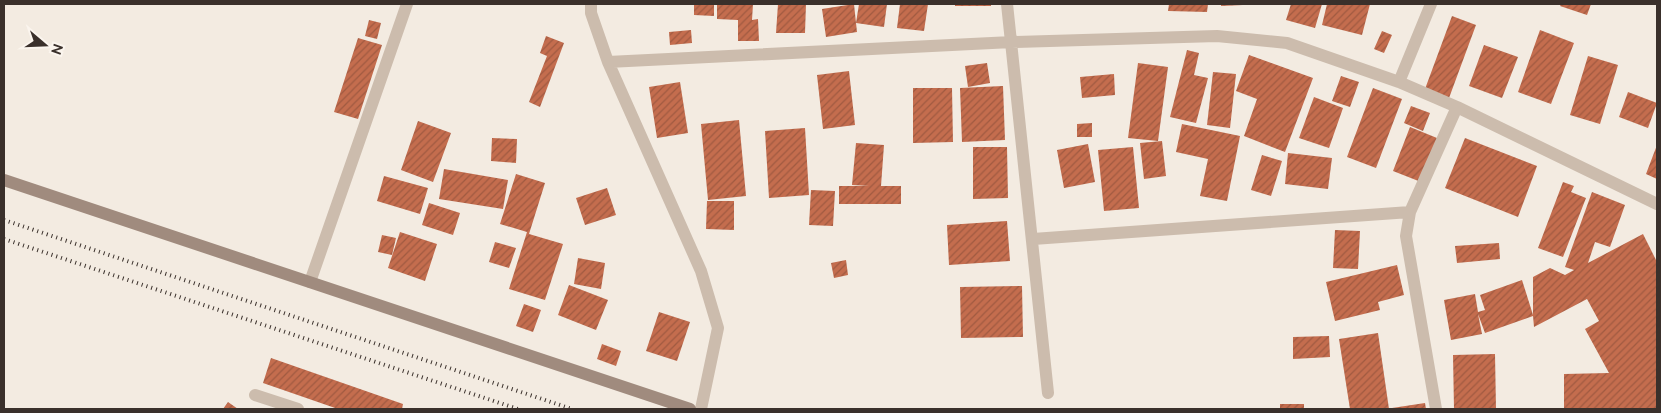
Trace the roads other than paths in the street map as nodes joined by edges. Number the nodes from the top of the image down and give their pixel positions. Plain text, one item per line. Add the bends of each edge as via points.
1 (407, 4) edge
2 (591, 4) edge
3 (1007, 4) edge
4 (1432, 4) edge
5 (1012, 42) junction
6 (608, 62) junction
7 (1399, 82) junction
8 (1457, 107) junction
9 (4, 180) edge
10 (1657, 204) edge
11 (1410, 212) junction
12 (1033, 239) junction
13 (310, 282) junction
14 (1048, 393) dead end
15 (256, 395) dead end
16 (298, 409) edge
17 (690, 409) edge
18 (701, 409) edge
19 (1436, 409) edge

1 - 13 street
2 - 6 street via 591,13
3 - 5 street
4 - 7 street
5 - 6 street
5 - 7 street via 1217,36 1287,43
5 - 12 street
6 - 18 street via 700,272 718,328
7 - 8 street
8 - 10 street
8 - 11 street
9 - 13 main road
11 - 12 street
11 - 19 street via 1406,236
12 - 14 street
13 - 17 main road
15 - 16 street

